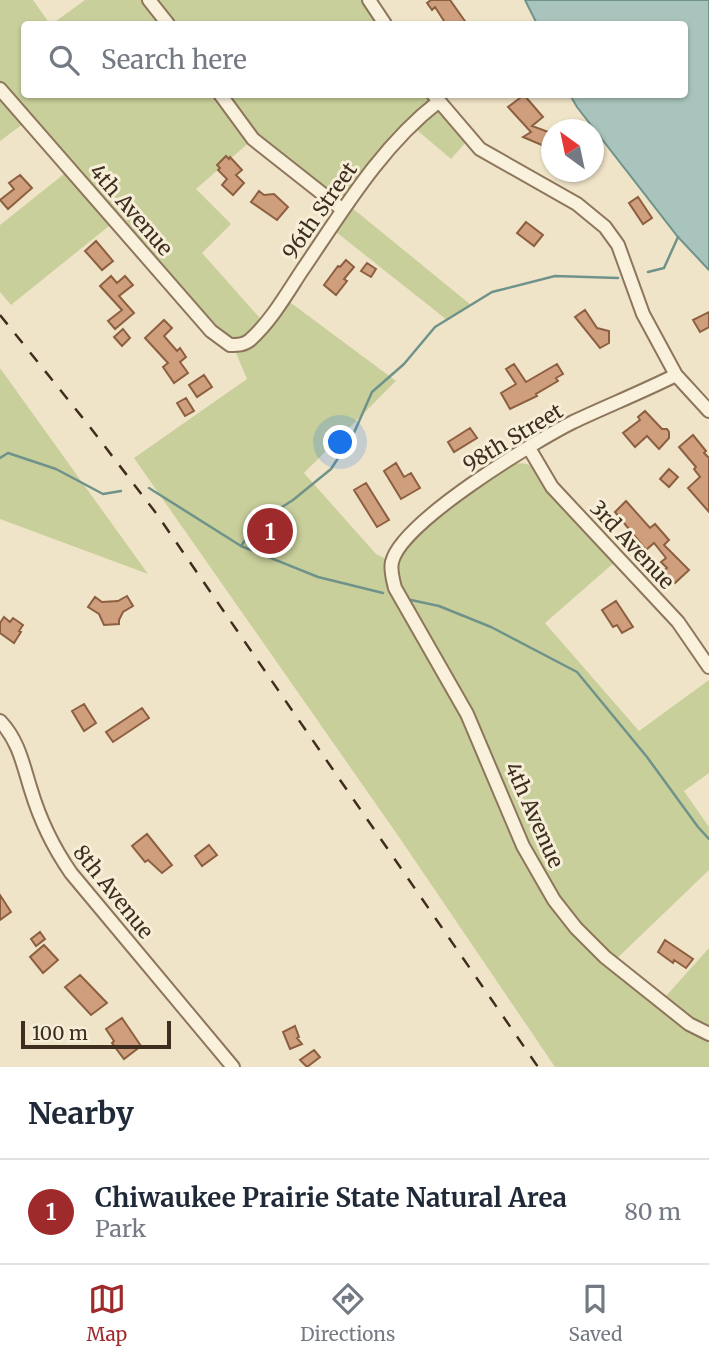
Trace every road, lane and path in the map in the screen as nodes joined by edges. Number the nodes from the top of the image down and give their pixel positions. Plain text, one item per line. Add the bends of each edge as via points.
1 (149, 0) edge
2 (369, 0) edge
3 (166, 21) edge
4 (384, 21) edge
5 (0, 89) edge
6 (223, 98) edge
7 (436, 98) edge
8 (343, 210) junction
9 (240, 345) joint
10 (676, 375) junction
11 (709, 411) edge
12 (529, 448) junction
13 (392, 561) joint
14 (709, 667) edge
15 (0, 721) edge
16 (709, 1034) edge
17 (233, 1067) edge

1 - 3 street
2 - 4 street
5 - 9 street, 4th Avenue via 211,331 226,344
6 - 8 street via 268,153
7 - 8 street, 96th Street via 392,145
7 - 10 street via 480,149 577,204 605,227 618,245 643,313
8 - 9 street, 96th Street via 272,314
10 - 11 street
10 - 12 street, 98th Street via 573,422
12 - 13 street, 98th Street via 425,521 405,538
12 - 14 street, 3rd Avenue via 552,486 678,622
13 - 16 street, 4th Avenue via 395,588 467,714 523,846 554,900 605,957 689,1024
15 - 17 street, 8th Avenue via 21,753 52,847

